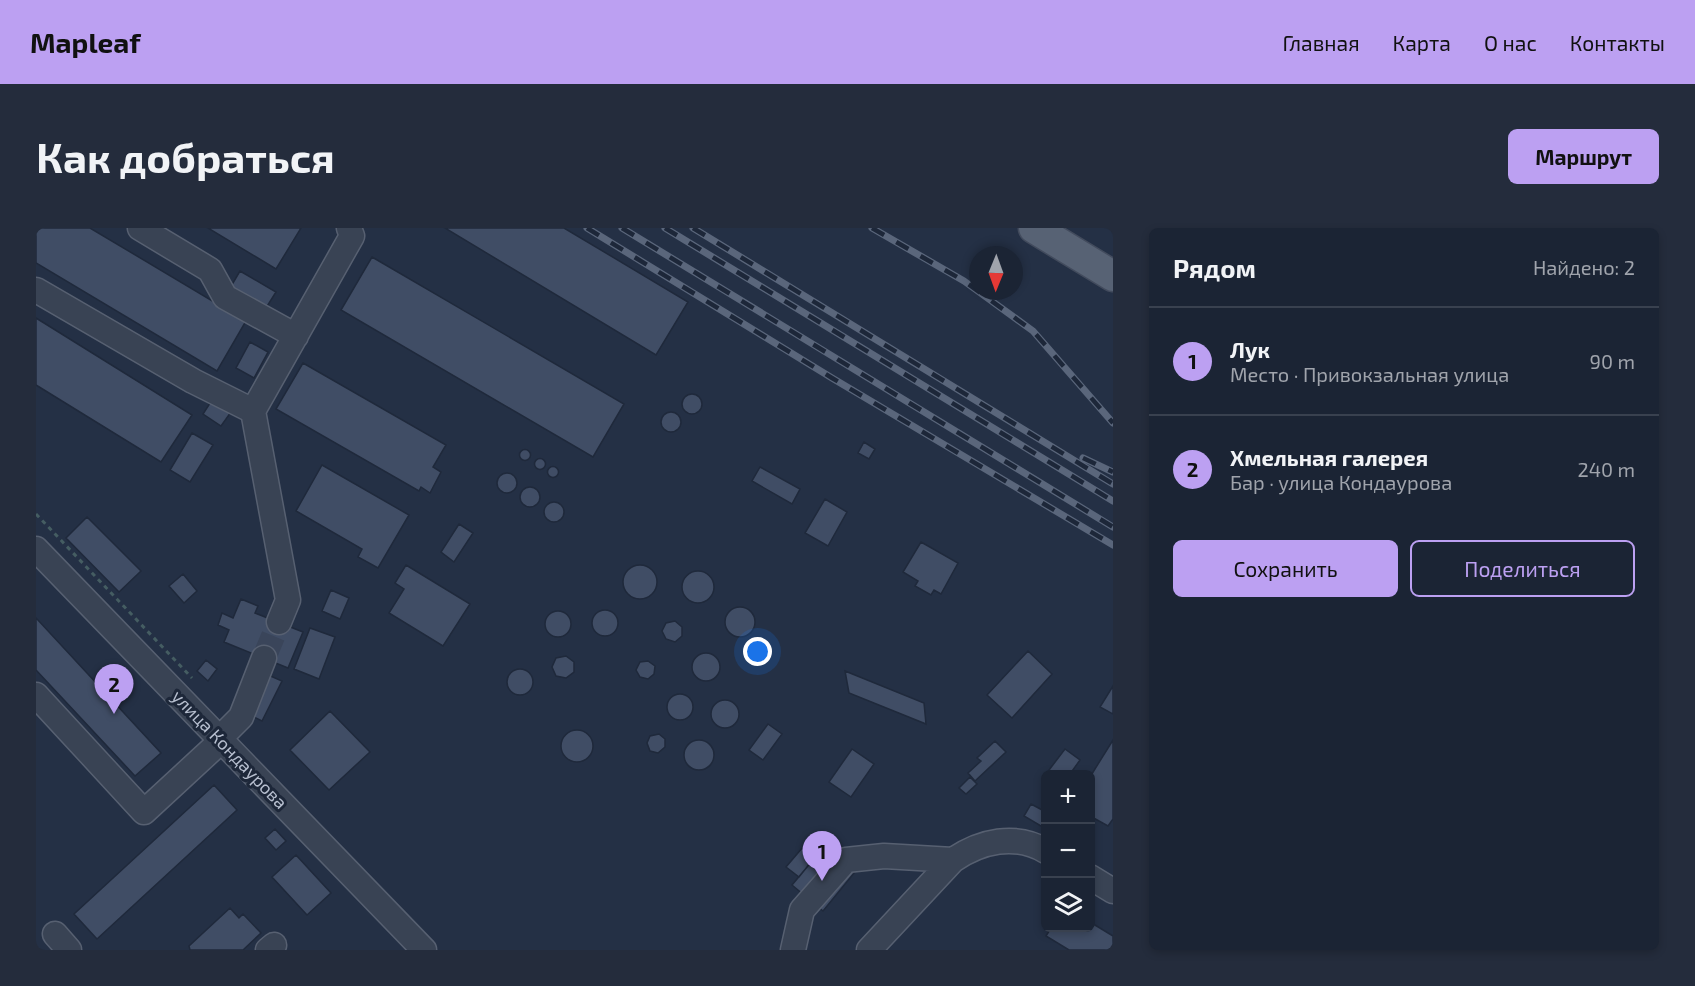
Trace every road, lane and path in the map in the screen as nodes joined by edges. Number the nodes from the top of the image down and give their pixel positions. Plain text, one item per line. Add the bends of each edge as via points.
1 (140, 228) edge
2 (349, 228) edge
3 (1034, 228) edge
4 (1113, 276) edge
5 (36, 290) edge
6 (296, 336) junction
7 (253, 411) junction
8 (36, 514) edge
9 (41, 563) edge
10 (279, 622) tunnel mouth
11 (264, 658) tunnel mouth
12 (195, 681) dead end
13 (36, 695) edge
14 (221, 739) junction
15 (1041, 849) edge
16 (953, 860) junction
17 (1095, 881) edge
18 (1113, 891) edge
19 (424, 950) edge
20 (793, 950) edge
21 (869, 950) edge

1 - 6 street via 210,270 225,297
2 - 6 street via 352,236
3 - 4 main road
5 - 7 street via 193,381
6 - 7 street
7 - 10 street via 288,600
8 - 12 path
9 - 14 street, улица Кондаурова
11 - 14 street via 240,717
13 - 14 street via 144,812
14 - 19 street, улица Кондаурова
15 - 16 street via 1017,841 997,841 968,850
16 - 20 street via 884,856 846,860 802,910
16 - 21 street
17 - 18 street

